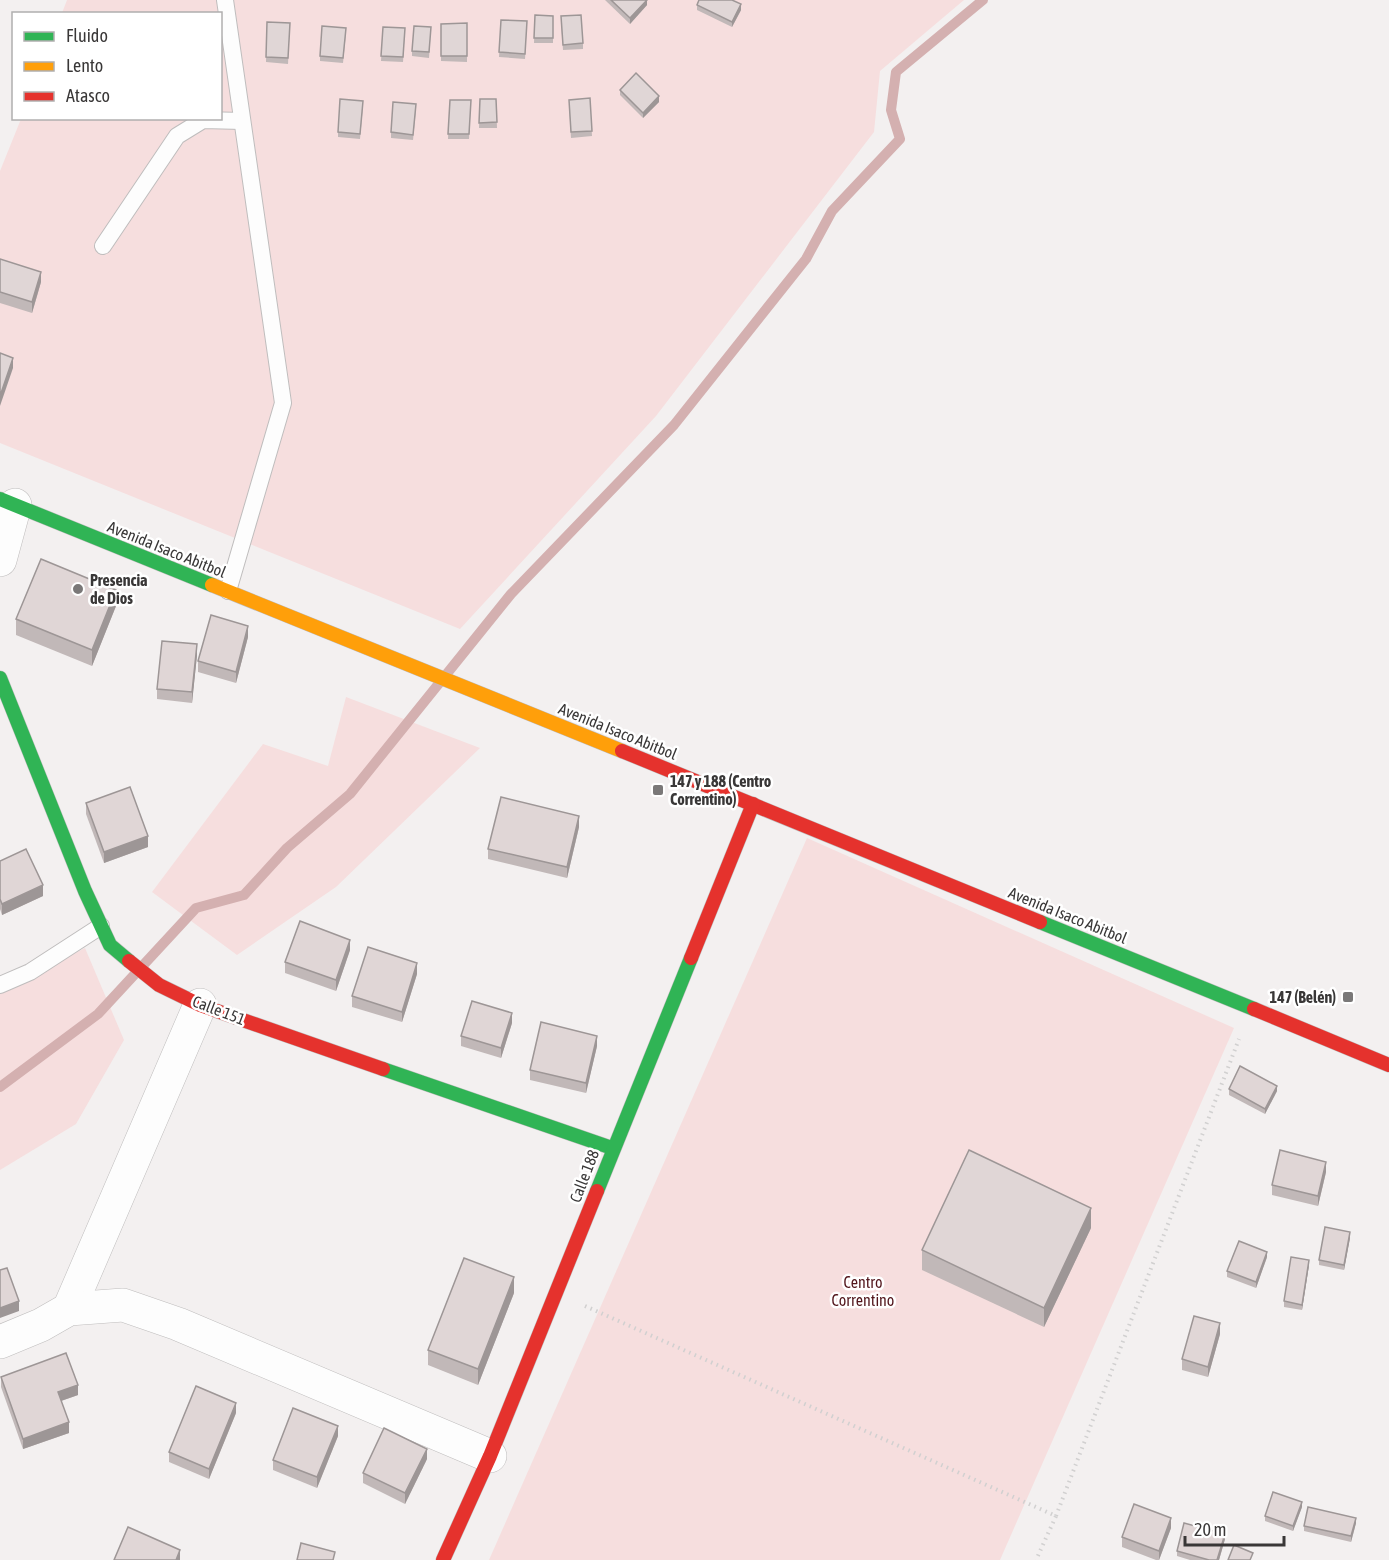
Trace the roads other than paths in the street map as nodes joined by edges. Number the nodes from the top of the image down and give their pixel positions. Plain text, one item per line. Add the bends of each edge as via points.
1 (225, 0) edge
2 (242, 121) junction
3 (103, 246) dead end
4 (7, 502) edge
5 (0, 560) edge
6 (228, 591) junction
7 (0, 678) edge
8 (753, 804) junction
9 (101, 926) junction
10 (0, 985) edge
11 (201, 1005) junction
12 (1389, 1065) edge
13 (612, 1148) junction
14 (69, 1309) junction
15 (0, 1342) edge
16 (490, 1456) junction
17 (443, 1560) edge

1 - 2 lane
2 - 3 lane via 203,120 177,136
2 - 6 lane via 283,404
4 - 5 street
4 - 6 street, Avenida Isaco Abitbol
6 - 8 street, Avenida Isaco Abitbol
7 - 9 street, Calle 151
8 - 12 street, Avenida Isaco Abitbol
8 - 13 street, Calle 188
9 - 10 lane via 30,972
9 - 11 street, Calle 151 via 110,945 159,985
11 - 13 street, Calle 151
11 - 14 street
13 - 16 street, Calle 188
14 - 15 street
14 - 16 street via 123,1305 146,1312
16 - 17 street, Calle 188

